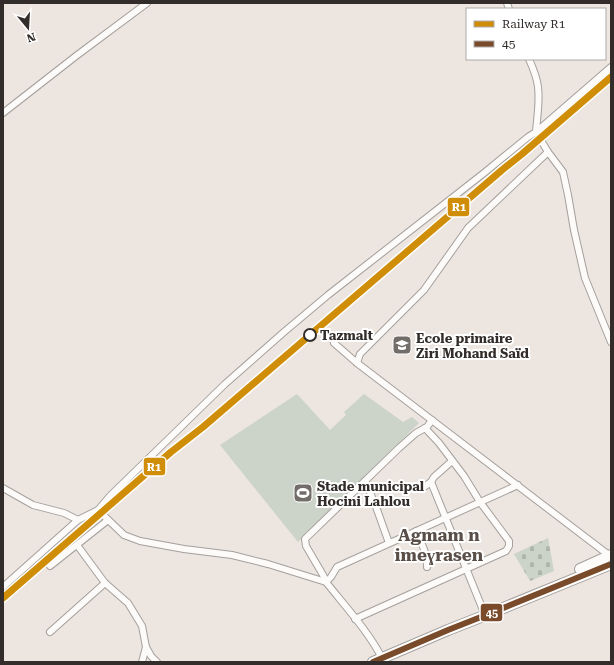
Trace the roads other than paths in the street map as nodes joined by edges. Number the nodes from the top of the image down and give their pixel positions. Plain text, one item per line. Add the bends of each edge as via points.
1 (146, 3) edge
2 (529, 60) edge
3 (611, 67) edge
4 (3, 113) edge
5 (536, 132) junction
6 (548, 152) junction
7 (611, 342) edge
8 (334, 343) dead end
9 (357, 363) junction
10 (432, 420) junction
11 (425, 428) junction
12 (452, 461) junction
13 (365, 481) junction
14 (431, 482) junction
15 (518, 485) junction
16 (424, 487) dead end
17 (3, 488) edge
18 (480, 502) junction
19 (98, 510) junction
20 (446, 518) junction
21 (78, 520) junction
22 (108, 520) junction
23 (416, 531) junction
24 (389, 543) junction
25 (77, 545) junction
26 (611, 558) edge
27 (50, 566) dead end
28 (427, 568) dead end
29 (466, 569) junction
30 (105, 582) junction
31 (326, 582) junction
32 (3, 587) edge
33 (483, 610) junction
34 (355, 619) junction
35 (448, 630) junction
36 (50, 632) dead end
37 (146, 647) junction
38 (377, 660) edge
39 (142, 662) edge
40 (157, 662) edge

1 - 4 street
2 - 5 street via 538,86
3 - 5 street
5 - 6 street
5 - 19 street via 284,332 225,384
6 - 7 street via 562,172 585,278
6 - 9 street via 468,228 424,290 360,354
8 - 9 street
9 - 10 street
10 - 11 street
10 - 15 street
11 - 12 street
11 - 13 street via 399,448
12 - 14 street
12 - 18 street
13 - 24 street
13 - 31 street via 305,539 306,546
14 - 16 street
14 - 20 street
15 - 18 street
15 - 26 street
17 - 21 street via 33,504
18 - 20 street
18 - 29 street via 509,541 509,546 506,551
19 - 21 street
19 - 22 street
20 - 23 street
20 - 29 street
21 - 32 street
22 - 25 street
22 - 31 street via 124,535 140,541 232,555
23 - 24 street
23 - 28 street via 427,560
24 - 31 street via 337,567
25 - 27 street
25 - 30 street
26 - 33 main road
26 - 35 main road
29 - 33 street
29 - 34 street
30 - 36 street
30 - 37 street via 128,603 142,626
31 - 34 street
33 - 35 main road
34 - 38 street via 377,649
35 - 38 main road
37 - 39 street
37 - 40 street via 150,656

